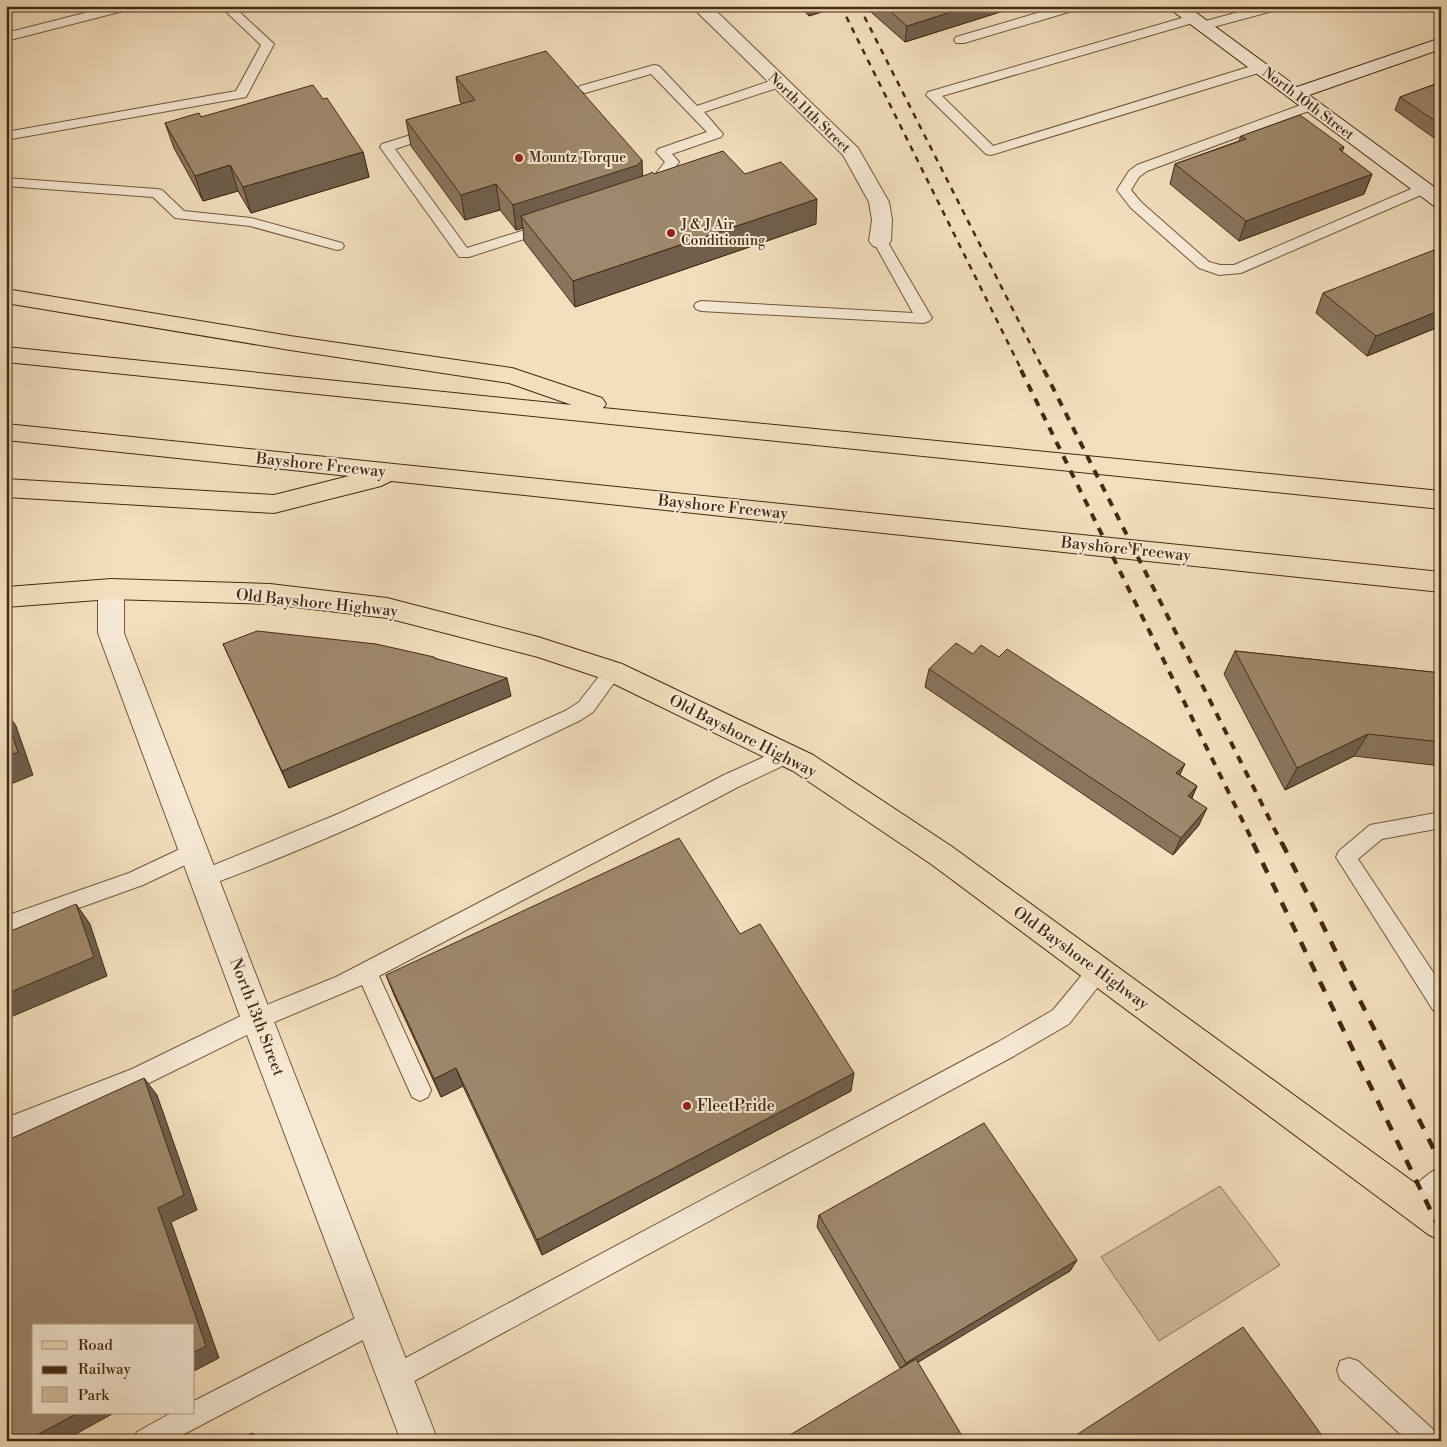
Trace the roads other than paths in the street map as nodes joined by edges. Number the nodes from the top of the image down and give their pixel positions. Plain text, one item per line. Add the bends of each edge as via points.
1 (127, 6) edge
2 (226, 6) edge
3 (700, 6) edge
4 (1076, 6) edge
5 (1175, 6) edge
6 (1276, 6) edge
7 (1197, 22) junction
8 (6, 37) edge
9 (960, 40) dead end
10 (1441, 43) edge
11 (1260, 68) junction
12 (778, 83) junction
13 (585, 89) dead end
14 (1302, 100) junction
15 (695, 111) junction
16 (444, 128) edge
17 (6, 136) edge
18 (6, 182) edge
19 (1423, 189) junction
20 (636, 198) edge
21 (1441, 202) edge
22 (564, 222) edge
23 (880, 241) joint
24 (338, 246) dead end
25 (6, 296) edge
26 (700, 306) dead end
27 (6, 354) edge
28 (641, 420) junction
29 (6, 432) edge
30 (399, 473) junction
31 (6, 488) edge
32 (1441, 500) edge
33 (1441, 582) edge
34 (111, 589) junction
35 (6, 597) edge
36 (613, 671) junction
37 (786, 755) junction
38 (1441, 820) edge
39 (200, 865) junction
40 (6, 925) edge
41 (366, 971) junction
42 (1098, 971) junction
43 (1440, 998) edge
44 (257, 1019) junction
45 (420, 1090) dead end
46 (6, 1129) edge
47 (1441, 1178) edge
48 (1415, 1204) junction
49 (1441, 1223) edge
50 (374, 1321) junction
51 (1349, 1370) dead end
52 (396, 1377) junction
53 (194, 1414) edge
54 (195, 1414) edge
55 (146, 1441) edge
56 (420, 1441) edge
57 (1428, 1441) edge

1 - 8 lane
2 - 17 lane via 268,44 242,94
3 - 12 street, North 11th Street
4 - 9 lane
5 - 7 street, North 10th Street
6 - 7 lane
7 - 11 street, North 10th Street
7 - 11 lane via 933,95 991,151
10 - 14 street
11 - 14 street, North 10th Street
12 - 15 lane
12 - 23 street, North 11th Street via 851,152 880,202
13 - 15 lane via 654,69
14 - 19 street, North 10th Street
14 - 19 lane via 1142,168 1124,190 1136,205 1204,265 1219,270 1236,270
15 - 20 lane via 716,134 663,152 672,162 645,195
16 - 22 lane via 387,147 464,254
18 - 24 lane via 157,193 180,215 251,222
19 - 21 street, North 10th Street
23 - 26 lane via 924,318
25 - 28 main road via 512,376
27 - 28 main road
28 - 32 main road
29 - 30 main road, Bayshore Freeway
30 - 31 main road via 274,504
30 - 33 main road, Bayshore Freeway
34 - 35 main road, Old Bayshore Highway
34 - 36 main road, Old Bayshore Highway via 270,594 387,608 538,647
34 - 39 street, North 13th Street via 111,633
36 - 37 main road, Old Bayshore Highway
36 - 39 lane via 586,707 574,715 275,851
37 - 41 lane
37 - 42 main road, Old Bayshore Highway via 804,763 941,855
38 - 43 lane via 1377,831 1346,857
39 - 40 lane via 136,879
39 - 44 street, North 13th Street
41 - 44 lane via 343,984
41 - 45 lane
42 - 48 main road, Old Bayshore Highway
42 - 52 lane via 1061,1017 1044,1027
44 - 46 lane via 139,1077
44 - 50 street, North 13th Street
47 - 48 lane
48 - 49 main road, Old Bayshore Highway
50 - 52 street, North 13th Street
50 - 54 lane
51 - 57 lane
52 - 56 street, North 13th Street
53 - 55 lane

